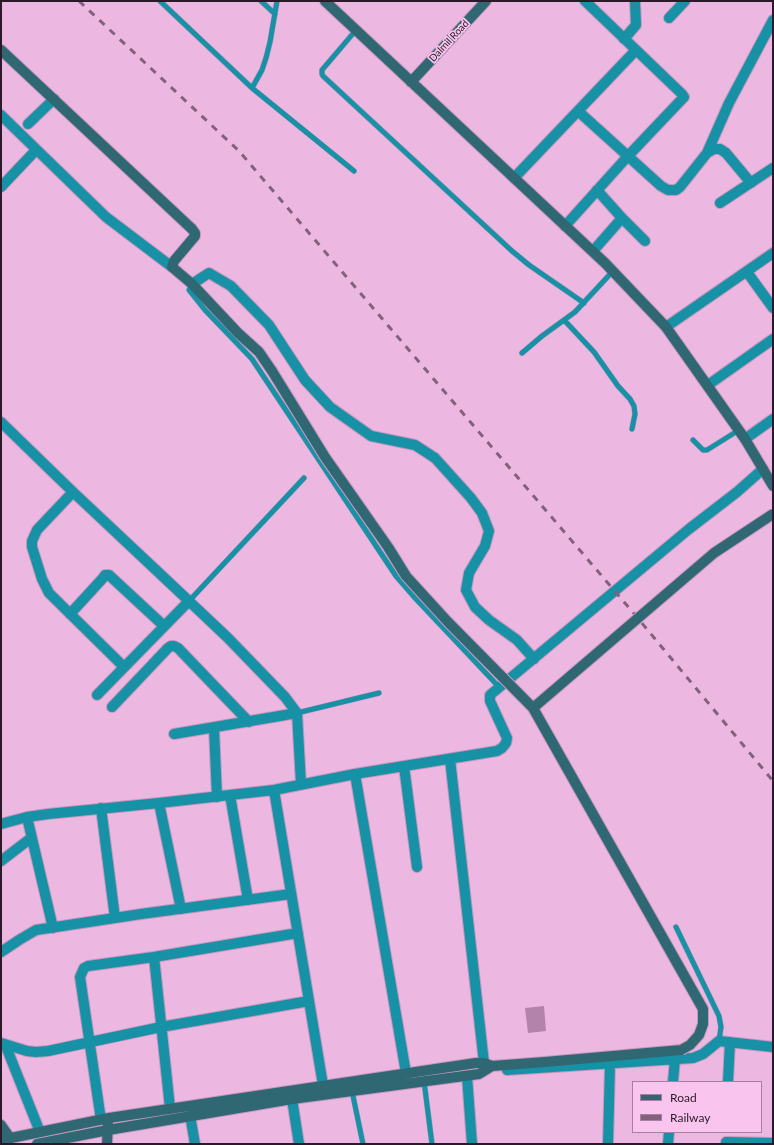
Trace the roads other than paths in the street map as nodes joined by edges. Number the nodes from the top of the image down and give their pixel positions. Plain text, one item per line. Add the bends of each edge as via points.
1 (160, 1) edge
2 (261, 1) edge
3 (277, 1) edge
4 (325, 1) edge
5 (486, 1) edge
6 (585, 1) edge
7 (635, 1) edge
8 (685, 1) edge
9 (275, 14) junction
10 (669, 18) dead end
11 (773, 20) edge
12 (356, 30) junction
13 (624, 39) junction
14 (1, 50) edge
15 (636, 50) junction
16 (411, 82) junction
17 (252, 88) junction
18 (54, 99) junction
19 (578, 111) junction
20 (1, 115) edge
21 (28, 124) dead end
22 (36, 150) junction
23 (707, 153) junction
24 (628, 156) junction
25 (773, 168) edge
26 (354, 170) dead end
27 (514, 178) junction
28 (751, 183) junction
29 (1, 187) edge
30 (597, 190) junction
31 (720, 203) dead end
32 (622, 218) junction
33 (565, 226) junction
34 (645, 241) dead end
35 (593, 251) junction
36 (773, 253) edge
37 (172, 267) junction
38 (613, 271) junction
39 (746, 272) junction
40 (192, 284) junction
41 (584, 303) junction
42 (773, 308) edge
43 (564, 321) junction
44 (666, 327) junction
45 (773, 339) edge
46 (522, 353) dead end
47 (708, 385) junction
48 (773, 419) edge
49 (1, 422) edge
50 (632, 429) dead end
51 (742, 434) junction
52 (693, 440) dead end
53 (763, 469) junction
54 (304, 478) dead end
55 (773, 486) edge
56 (73, 492) junction
57 (773, 514) edge
58 (189, 601) junction
59 (70, 614) junction
60 (164, 626) junction
61 (534, 659) junction
62 (124, 667) junction
63 (500, 688) junction
64 (379, 693) dead end
65 (97, 695) dead end
66 (112, 707) dead end
67 (533, 708) junction
68 (297, 714) junction
69 (249, 722) junction
70 (214, 728) junction
71 (174, 734) dead end
72 (450, 759) junction
73 (404, 766) junction
74 (356, 774) junction
75 (301, 784) junction
76 (274, 790) junction
77 (230, 795) junction
78 (216, 796) junction
79 (159, 803) junction
80 (101, 808) junction
81 (27, 817) junction
82 (1, 824) edge
83 (31, 838) junction
84 (1, 861) edge
85 (417, 867) dead end
86 (291, 894) junction
87 (248, 900) junction
88 (181, 909) junction
89 (115, 918) junction
90 (676, 927) dead end
91 (53, 928) junction
92 (298, 933) junction
93 (1, 952) edge
94 (154, 957) junction
95 (309, 1001) junction
96 (161, 1027) junction
97 (719, 1041) junction
98 (90, 1042) junction
99 (730, 1042) junction
100 (3, 1044) edge
101 (773, 1047) edge
102 (675, 1059) junction
103 (610, 1064) junction
104 (487, 1066) junction
105 (406, 1073) junction
106 (467, 1076) junction
107 (424, 1081) junction
108 (673, 1081) edge
109 (728, 1081) edge
110 (323, 1085) junction
111 (352, 1091) junction
112 (292, 1099) junction
113 (170, 1108) junction
114 (190, 1115) junction
115 (105, 1119) junction
116 (1, 1125) edge
117 (108, 1130) junction
118 (40, 1132) junction
119 (669, 1133) edge
120 (727, 1139) edge
121 (7, 1141) edge
122 (773, 1143) edge
123 (37, 1144) edge
124 (106, 1144) edge
125 (195, 1144) edge
126 (299, 1144) edge
127 (363, 1144) edge
128 (432, 1144) edge
129 (472, 1144) edge
130 (608, 1144) edge
131 (668, 1144) edge

1 - 17 lane
2 - 9 lane
3 - 9 lane
4 - 12 main road
5 - 16 main road, Dalmil Road
6 - 13 street
7 - 13 street via 636,25
8 - 10 street
9 - 17 lane via 266,58
11 - 23 street via 729,103
12 - 16 main road
12 - 41 lane via 322,70 323,76 512,251
13 - 15 street
14 - 18 main road
15 - 19 street
15 - 24 street via 684,97
16 - 27 main road
17 - 26 lane
18 - 21 street
18 - 37 main road via 195,233
19 - 24 street
19 - 27 street
20 - 22 street
22 - 29 street
22 - 37 street via 106,217
23 - 24 street via 676,190 668,190 661,186
23 - 28 street via 720,149 726,153
24 - 30 street
25 - 28 street
27 - 33 main road
28 - 31 street
30 - 32 street
30 - 33 street
32 - 34 street
32 - 35 street
33 - 35 main road
35 - 38 main road
36 - 39 street
37 - 40 main road
38 - 41 lane
38 - 44 main road
39 - 42 street
39 - 44 street
40 - 61 street via 209,272 231,286 269,324 305,380 330,407 371,436 415,445 435,458 482,513 488,531 485,546 469,573 466,590 475,606 489,620 517,640
40 - 63 lane via 189,290 252,359 396,576
40 - 67 main road, bridge via 259,352 406,576
41 - 43 lane
43 - 46 lane
43 - 50 lane via 601,360 630,399 635,414
44 - 47 main road
45 - 47 street
47 - 51 main road
48 - 51 street
49 - 56 street
51 - 52 lane via 707,450 703,450
51 - 53 main road
53 - 55 main road
53 - 61 street
54 - 58 lane
56 - 58 street
56 - 59 street via 37,530 32,541 42,579 49,593
57 - 67 main road, bridge via 714,553
58 - 60 street
58 - 68 street via 285,697
59 - 60 street via 103,578 109,575
59 - 62 street
60 - 62 street
61 - 63 street
62 - 65 street
63 - 72 street via 490,695 490,698 506,733 506,743 496,751
64 - 68 lane
66 - 69 street via 168,648 174,646
67 - 104 main road, bridge via 703,1009 704,1024 699,1035 681,1050
68 - 69 street
68 - 75 street
69 - 70 street
70 - 71 street
70 - 78 street
72 - 73 street
72 - 104 street
73 - 74 street
73 - 85 street
74 - 75 street
74 - 105 street
75 - 76 street
76 - 77 street
76 - 86 street
77 - 78 street
77 - 87 street
78 - 79 street
79 - 80 street
79 - 88 street
80 - 81 street
80 - 89 street
81 - 82 street
81 - 83 street
83 - 84 street
83 - 91 street
86 - 87 street
86 - 92 street
87 - 88 street
88 - 89 street
89 - 91 street
90 - 97 lane via 719,1016
91 - 93 street via 36,930
92 - 94 street
92 - 95 street
94 - 96 street
94 - 98 street via 84,968 80,977
95 - 96 street
95 - 110 street
96 - 98 street
96 - 113 street
97 - 99 street
97 - 102 street via 703,1054 693,1058
98 - 100 street via 36,1052
98 - 115 street
99 - 101 street
99 - 109 street
100 - 118 street
102 - 103 street
102 - 108 street
103 - 104 street
103 - 130 street
104 - 105 main road via 476,1063
104 - 106 main road via 479,1074
105 - 110 main road
106 - 107 main road
106 - 129 street
107 - 111 main road
107 - 128 lane
110 - 113 main road
111 - 112 main road
111 - 127 lane
112 - 114 main road
112 - 126 street
113 - 115 main road
114 - 117 main road
114 - 125 street
115 - 117 main road
115 - 118 main road
116 - 121 main road
117 - 123 main road
117 - 124 main road
118 - 121 main road
119 - 131 street
120 - 122 street

